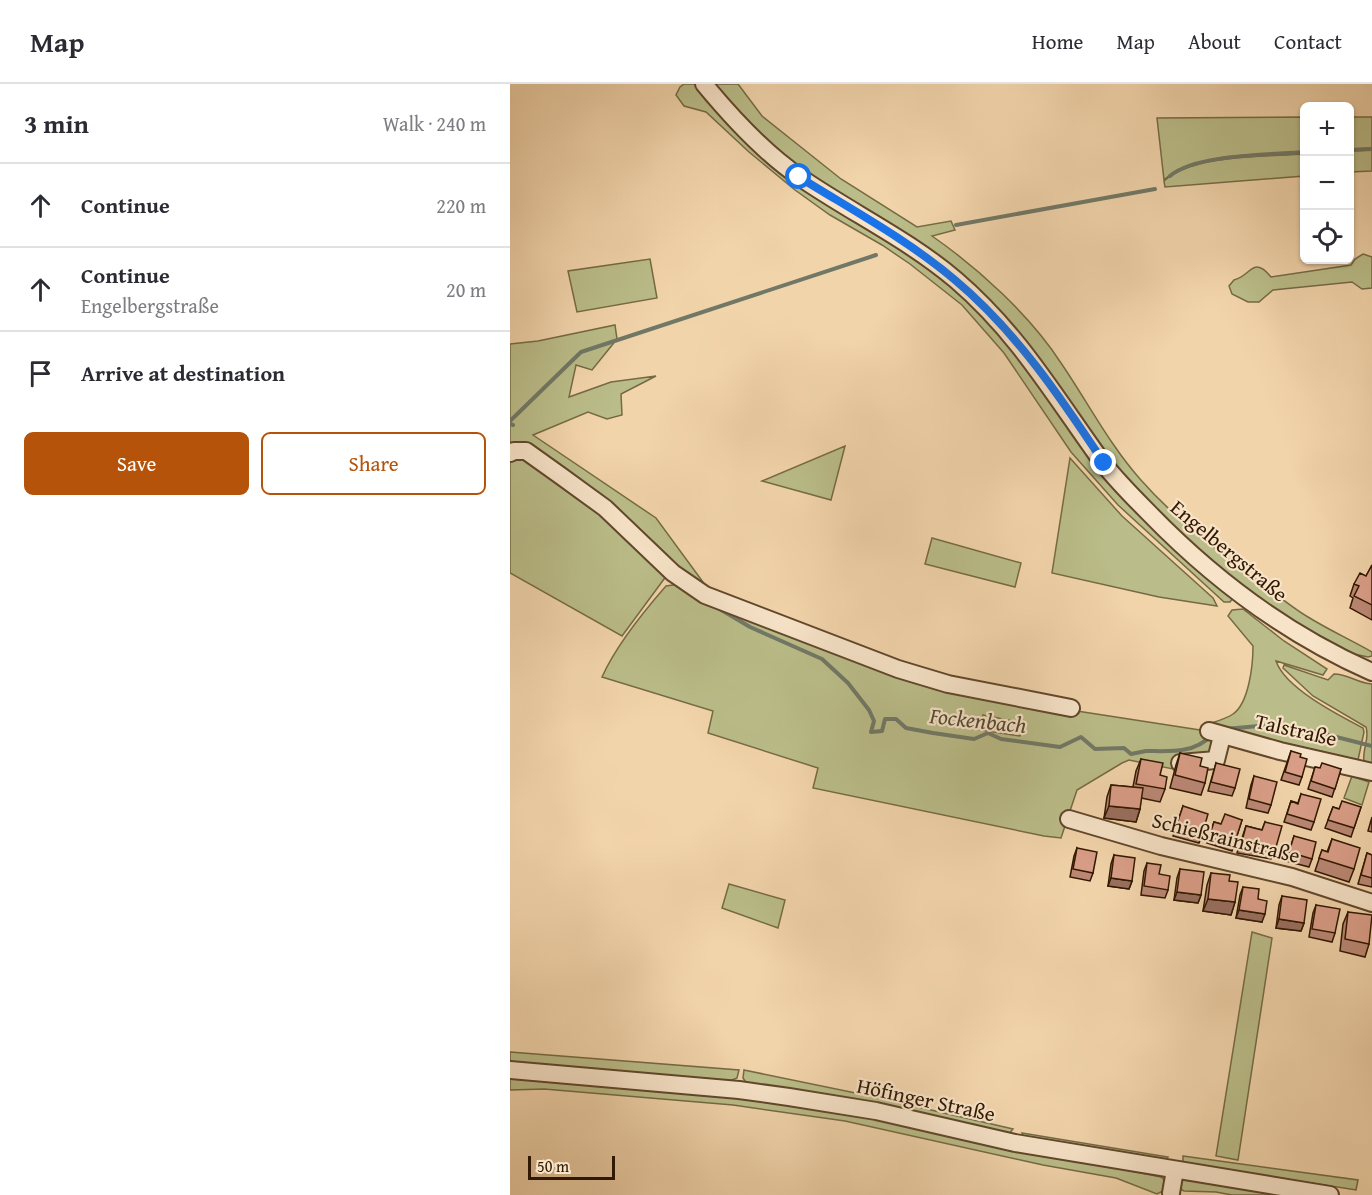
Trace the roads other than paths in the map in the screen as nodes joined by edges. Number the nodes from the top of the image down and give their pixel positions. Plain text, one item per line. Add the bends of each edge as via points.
1 (704, 84) edge
2 (510, 453) edge
3 (1372, 672) edge
4 (1071, 708) dead end
5 (1178, 763) edge
6 (1372, 772) edge
7 (1069, 819) dead end
8 (1372, 903) edge
9 (510, 1070) edge
10 (1174, 1170) junction
11 (1171, 1193) dead end
12 (1330, 1195) edge

1 - 3 street, Engelbergstraße via 751,136 799,177 956,280 1016,340 1131,495 1196,558 1286,627
2 - 4 street via 526,451 570,482 605,508 673,573 705,596 898,669 948,684
5 - 6 street, Talstraße via 1216,760 1216,733
7 - 8 street, Schießrainstraße via 1292,877
9 - 10 street, Höfinger Straße via 739,1089 876,1111 1015,1143
10 - 11 street
10 - 12 street, Höfinger Straße

